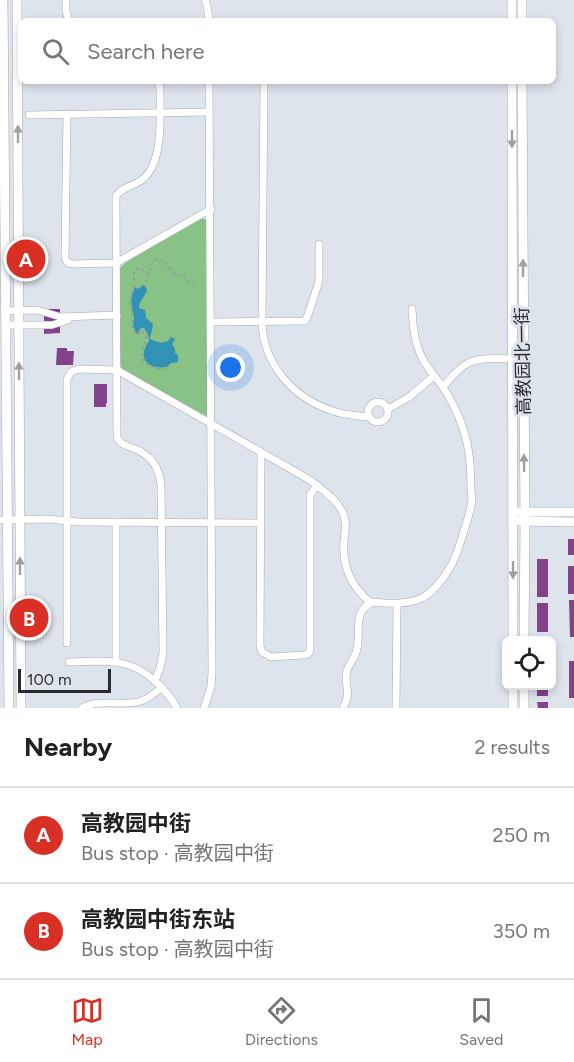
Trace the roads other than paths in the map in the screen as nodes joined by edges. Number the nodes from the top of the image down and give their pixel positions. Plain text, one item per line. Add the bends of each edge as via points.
1 (3, 0) edge
2 (17, 0) edge
3 (66, 0) edge
4 (512, 0) edge
5 (522, 0) edge
6 (207, 2) edge
7 (68, 18) edge
8 (209, 18) edge
9 (512, 18) edge
10 (522, 18) edge
11 (159, 84) edge
12 (209, 84) edge
13 (264, 84) edge
14 (512, 84) edge
15 (522, 84) edge
16 (209, 112) junction
17 (159, 113) junction
18 (67, 114) junction
19 (29, 115) dead end
20 (19, 172) junction
21 (2, 173) edge
22 (211, 209) junction
23 (319, 244) dead end
24 (116, 263) junction
25 (412, 309) dead end
26 (19, 310) junction
27 (6, 311) junction
28 (117, 317) junction
29 (211, 322) junction
30 (262, 322) junction
31 (6, 325) junction
32 (19, 325) junction
33 (513, 359) junction
34 (117, 370) junction
35 (434, 376) junction
36 (443, 387) junction
37 (388, 409) junction
38 (369, 417) junction
39 (212, 424) junction
40 (261, 452) junction
41 (317, 485) junction
42 (574, 512) edge
43 (525, 516) junction
44 (514, 517) junction
45 (3, 520) edge
46 (20, 520) junction
47 (68, 521) junction
48 (116, 522) junction
49 (162, 522) junction
50 (211, 522) junction
51 (574, 522) edge
52 (261, 523) junction
53 (370, 602) junction
54 (397, 604) junction
55 (513, 636) edge
56 (524, 636) edge
57 (67, 643) dead end
58 (69, 662) dead end
59 (116, 662) junction
60 (155, 681) junction
61 (161, 688) junction
62 (513, 690) edge
63 (524, 690) edge
64 (9, 708) edge
65 (21, 708) edge
66 (81, 708) edge
67 (177, 708) edge
68 (204, 708) edge
69 (343, 708) edge
70 (396, 708) edge
71 (513, 708) edge
72 (524, 708) edge

1 - 21 main road
20 -> 2 main road
3 - 7 street
4 - 9 main road
5 - 10 main road
6 - 8 street
11 - 17 street
12 - 16 street
13 - 30 street
14 -> 33 main road, 高教园北一街
43 -> 15 main road, 高教园北一街
16 - 17 street
16 - 22 street
17 - 18 street
17 - 24 street via 159,148 152,167 142,180 120,190 116,196
18 - 19 street
18 - 24 street via 66,260 73,264
20 - 21 street
20 - 26 main road
21 - 27 main road
22 - 24 street
22 - 29 street
23 - 30 street via 320,278 307,319
24 - 28 street
25 - 35 street via 418,347
26 - 27 street
26 - 28 street via 61,317
26 - 32 main road
27 - 31 main road
28 - 32 street
28 - 34 street
29 - 30 street
29 - 39 street
30 - 38 street via 269,356 291,386 330,410
31 - 32 street
31 - 45 main road
46 -> 32 main road
33 - 36 street via 472,361
33 - 44 main road, 高教园北一街
34 - 39 street
34 - 47 street via 78,369 67,377
34 - 49 street via 118,440 143,453 156,467 161,481
35 - 36 street
35 - 37 street
36 - 54 street via 468,445 472,500 458,550 444,577 422,598
37 - 38 street via 387,417 381,421
37 - 38 street via 381,401 374,402 369,406
39 - 40 street
39 - 50 street
40 - 41 street
40 - 52 street
41 - 52 street via 310,495 310,648 306,655 271,657 260,649
41 - 53 street via 342,511 346,568 356,588
42 - 43 main road
43 - 44 main road
43 - 51 main road
43 - 56 main road, 高教园北一街
44 -> 55 main road, 高教园北一街
45 - 46 street
45 - 64 main road
46 - 47 street
65 -> 46 main road
47 - 48 street
47 - 57 street
48 - 49 street
48 - 59 street
49 - 50 street
49 - 60 street via 163,653
50 - 52 street
50 - 68 street via 212,680
53 - 54 street
53 - 69 street via 360,618 358,648 347,670 348,694
54 - 70 street
58 - 59 street
59 - 60 street via 138,669
60 - 61 street
61 - 66 street via 142,701
61 - 67 street
62 - 71 main road
63 - 72 main road

